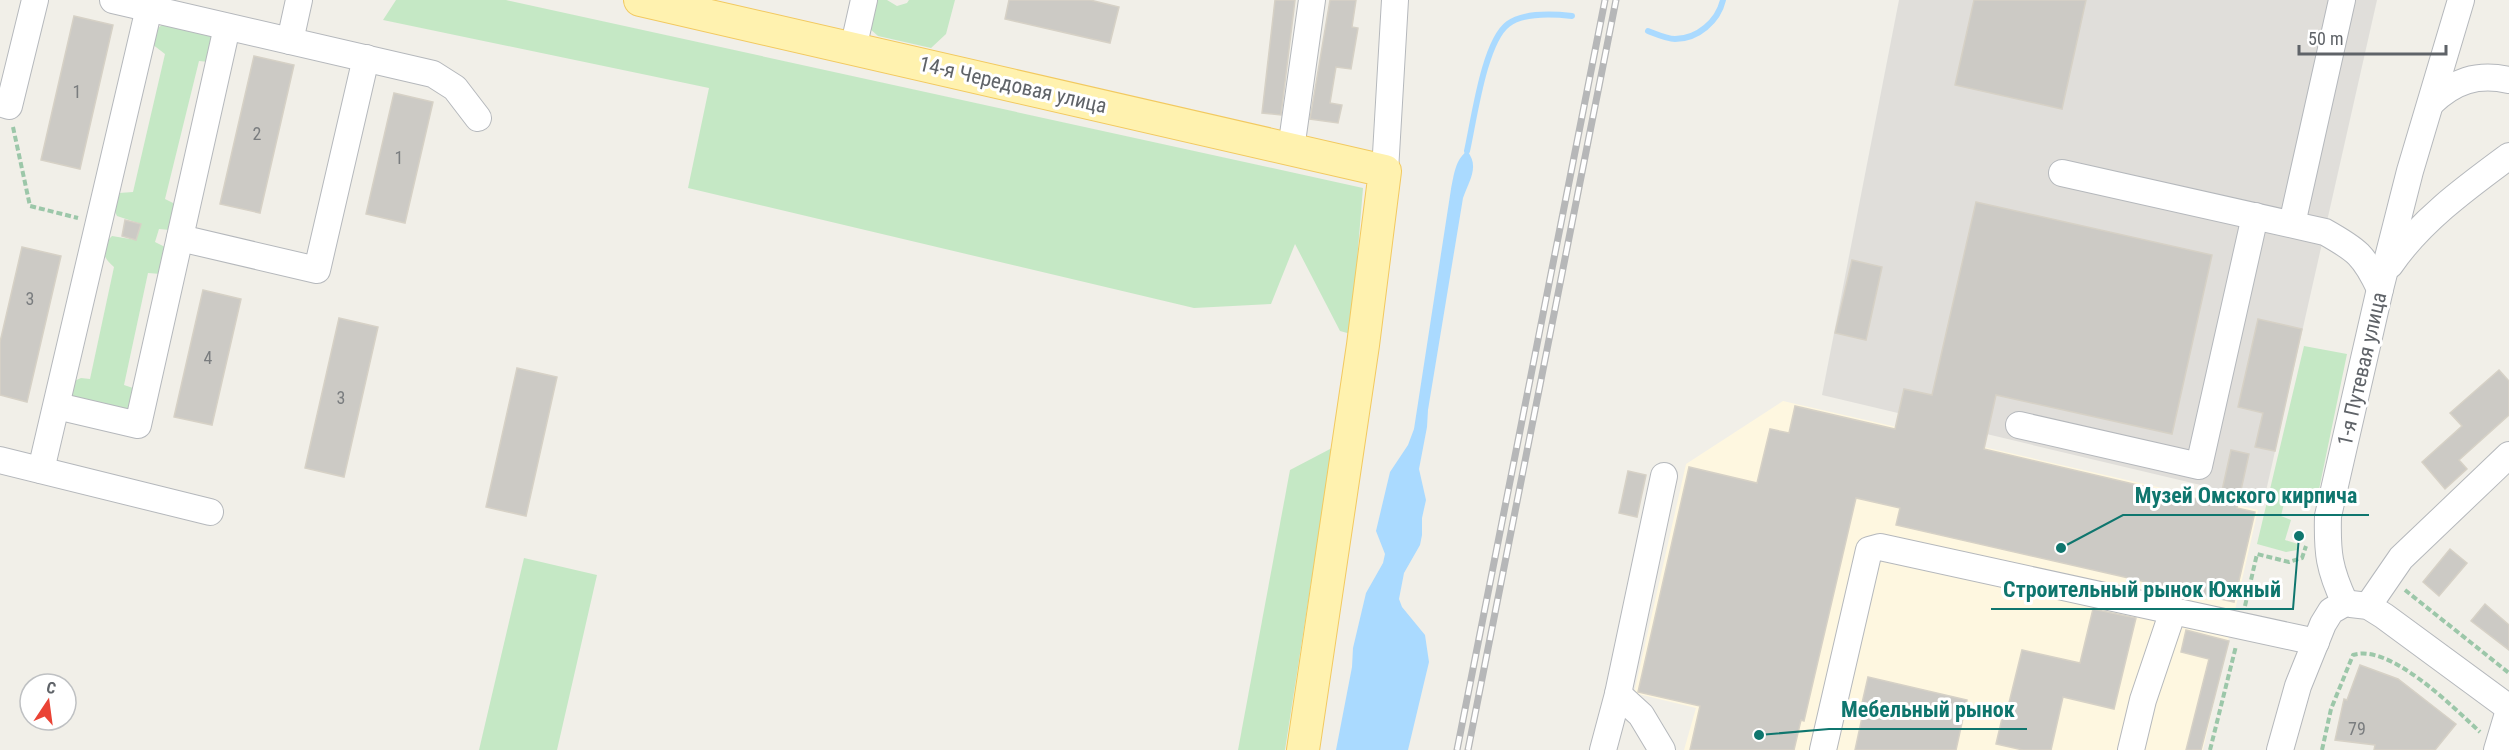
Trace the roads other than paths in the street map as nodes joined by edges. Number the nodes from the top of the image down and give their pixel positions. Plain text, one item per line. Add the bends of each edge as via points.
1 (34, 0) edge
2 (113, 0) edge
3 (299, 0) edge
4 (640, 0) edge
5 (864, 0) edge
6 (1312, 0) edge
7 (2342, 0) edge
8 (2461, 0) edge
9 (1396, 1) edge
10 (688, 5) edge
11 (149, 8) junction
12 (227, 27) junction
13 (290, 40) junction
14 (853, 49) junction
15 (366, 58) junction
16 (2509, 80) edge
17 (2431, 103) junction
18 (4, 104) edge
19 (478, 118) dead end
20 (1291, 149) junction
21 (2509, 156) edge
22 (1385, 171) junction
23 (2062, 173) dead end
24 (2255, 216) junction
25 (2292, 224) junction
26 (180, 238) junction
27 (2382, 282) junction
28 (57, 406) junction
29 (2019, 425) dead end
30 (2509, 455) edge
31 (0, 460) edge
32 (41, 470) junction
33 (1664, 476) dead end
34 (210, 512) dead end
35 (2357, 605) junction
36 (2173, 611) junction
37 (2316, 642) junction
38 (1618, 694) junction
39 (2509, 709) edge
40 (2497, 749) edge
41 (1303, 750) edge
42 (1603, 750) edge
43 (1662, 750) edge
44 (1823, 750) edge
45 (2131, 750) edge
46 (2280, 750) edge

1 - 18 street
2 - 11 street
3 - 13 street
4 - 10 main road, 14-я Чередовая улица
5 - 14 street
6 - 20 street
7 - 25 street
8 - 17 street, 1-я Путевая улица
9 - 22 street
10 - 14 main road, 14-я Чередовая улица
11 - 12 street
11 - 28 street
12 - 13 street
12 - 26 street
13 - 15 street
14 - 20 main road, 14-я Чередовая улица
15 - 19 street via 433,74 455,88
15 - 26 street via 317,270
16 - 17 street via 2492,76 2464,80
17 - 27 street, 1-я Путевая улица
20 - 22 main road, 14-я Чередовая улица
21 - 27 street via 2414,236 2399,252
22 - 41 main road
23 - 24 street
24 - 25 street
24 - 29 street via 2199,466
25 - 27 street via 2325,232 2354,248
26 - 28 street via 138,425
27 - 35 street, 1-я Путевая улица via 2328,516 2327,551 2333,578
28 - 32 street
30 - 35 street
31 - 32 street
32 - 34 street
33 - 38 street
35 - 37 street via 2331,611
35 - 39 street
36 - 37 street
36 - 44 street via 1880,547 1869,550
36 - 45 street
37 - 46 street via 2298,686
38 - 42 street
38 - 43 street via 1641,715
39 - 40 street

